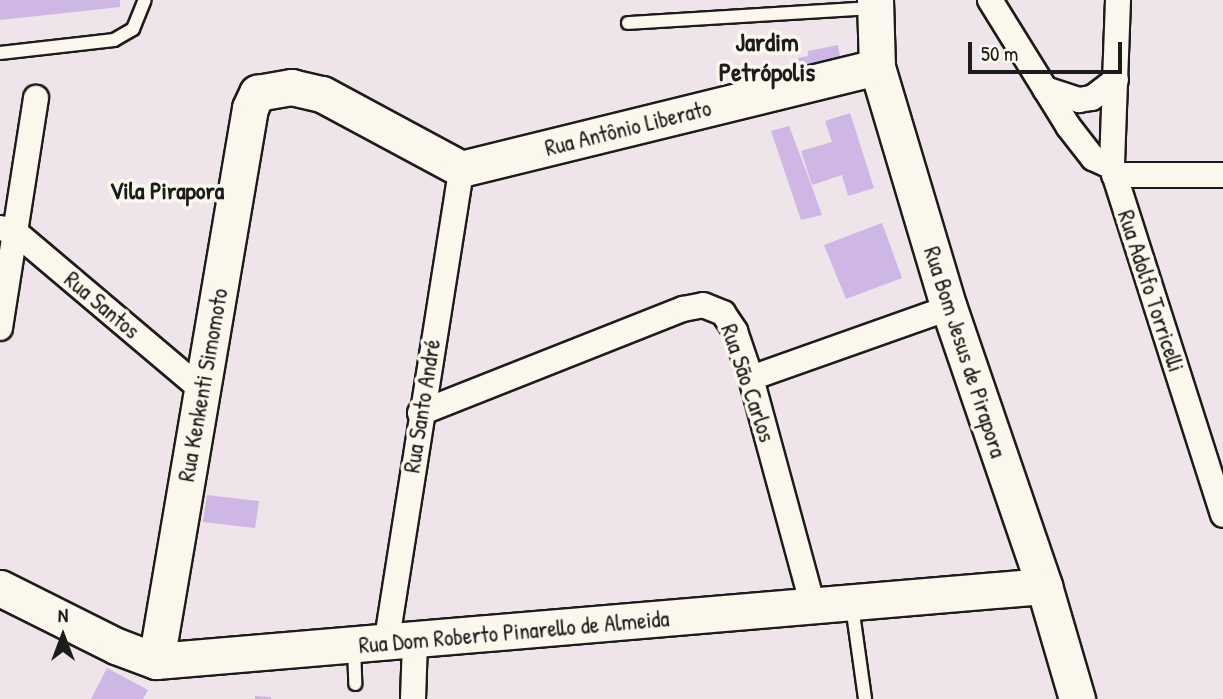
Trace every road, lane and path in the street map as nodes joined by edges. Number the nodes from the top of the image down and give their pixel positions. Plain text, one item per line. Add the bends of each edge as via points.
1 (145, 0) edge
2 (989, 0) edge
3 (1118, 0) edge
4 (875, 4) edge
5 (628, 23) dead end
6 (0, 53) edge
7 (877, 67) junction
8 (1116, 79) junction
9 (1045, 89) junction
10 (36, 98) dead end
11 (461, 169) junction
12 (1113, 171) junction
13 (1223, 175) edge
14 (7, 230) edge
15 (949, 308) junction
16 (0, 328) edge
17 (751, 378) junction
18 (201, 389) junction
19 (420, 413) junction
20 (1223, 515) edge
21 (1044, 586) junction
22 (0, 587) edge
23 (851, 603) junction
24 (813, 606) junction
25 (385, 644) junction
26 (156, 661) junction
27 (355, 684) dead end
28 (413, 699) edge
29 (865, 699) edge
30 (1077, 699) edge

1 - 6 lane via 133,29 114,40
2 - 9 street
3 - 8 street
4 - 5 lane
4 - 7 street, Rua Bom Jesus de Pirapora
7 - 11 street, Rua Antônio Liberato
7 - 15 street, Rua Bom Jesus de Pirapora
8 - 9 street via 1092,98 1079,100
8 - 12 street
9 - 12 street via 1093,158
10 - 14 street
11 - 18 street, Rua Kenkenti Simomoto via 322,94 273,88 257,93 250,108
11 - 19 street, Rua Santo André
12 - 13 street
12 - 20 street, Rua Adolfo Torricelli
14 - 16 street
14 - 18 street, Rua Santos
15 - 17 street
15 - 21 street, Rua Bom Jesus de Pirapora
17 - 19 street, Rua São Carlos via 735,331 723,313 703,304
17 - 24 street, Rua São Carlos
18 - 26 street, Rua Kenkenti Simomoto
19 - 25 street, Rua Santo André
21 - 23 street, Rua Dom Roberto Pinarello de Almeida
21 - 30 street, Rua Bom Jesus de Pirapora
22 - 26 street, Rua Dom Roberto Pinarello de Almeida via 116,646
23 - 24 street, Rua Dom Roberto Pinarello de Almeida
23 - 29 lane
24 - 25 street, Rua Dom Roberto Pinarello de Almeida
25 - 26 street, Rua Dom Roberto Pinarello de Almeida
25 - 27 lane
25 - 28 street, Rua Santo André

